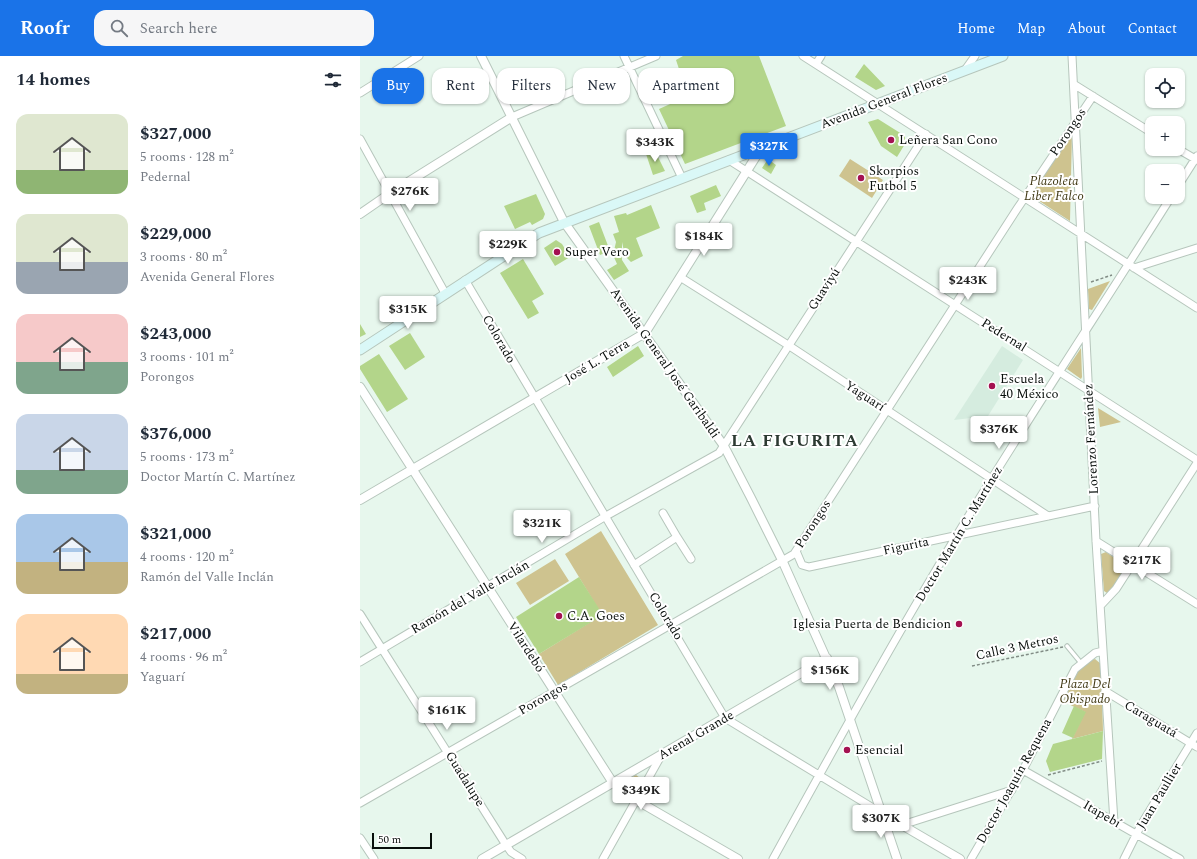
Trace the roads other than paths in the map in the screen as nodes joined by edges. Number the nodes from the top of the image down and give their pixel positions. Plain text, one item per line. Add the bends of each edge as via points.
1 (419, 56) edge
2 (481, 56) edge
3 (624, 56) edge
4 (656, 56) edge
5 (803, 56) edge
6 (821, 56) edge
7 (975, 56) edge
8 (1003, 56) edge
9 (1072, 56) edge
10 (816, 64) junction
11 (629, 67) junction
12 (966, 70) junction
13 (1075, 85) junction
14 (360, 93) edge
15 (1093, 96) junction
16 (877, 103) junction
17 (512, 117) junction
18 (1075, 121) junction
19 (1145, 129) edge
20 (926, 134) junction
21 (360, 139) edge
22 (762, 147) junction
23 (1185, 153) edge
24 (1196, 159) edge
25 (729, 160) junction
26 (747, 171) junction
27 (1185, 176) edge
28 (682, 178) junction
29 (389, 194) junction
30 (1024, 198) junction
31 (1167, 204) edge
32 (360, 214) edge
33 (564, 222) junction
34 (1082, 234) junction
35 (856, 240) junction
36 (1197, 248) edge
37 (1129, 268) junction
38 (680, 277) junction
39 (465, 280) junction
40 (445, 294) junction
41 (955, 304) junction
42 (1197, 308) edge
43 (1086, 330) junction
44 (645, 333) junction
45 (788, 345) junction
46 (360, 350) edge
47 (1060, 370) junction
48 (360, 387) edge
49 (1088, 389) junction
50 (534, 399) junction
51 (886, 410) junction
52 (724, 446) junction
53 (1197, 460) edge
54 (1197, 463) edge
55 (412, 470) junction
56 (992, 479) junction
57 (360, 500) edge
58 (1095, 506) junction
59 (664, 513) dead end
60 (606, 516) junction
61 (1048, 516) junction
62 (957, 535) junction
63 (677, 537) junction
64 (1096, 541) junction
65 (796, 551) junction
66 (691, 559) dead end
67 (782, 560) junction
68 (1132, 564) junction
69 (634, 565) junction
70 (487, 588) junction
71 (1197, 604) edge
72 (1101, 605) junction
73 (360, 614) edge
74 (671, 624) junction
75 (1066, 646) road end
76 (382, 648) junction
77 (1103, 651) junction
78 (827, 658) junction
79 (360, 662) edge
80 (1081, 663) junction
81 (555, 691) junction
82 (1106, 691) junction
83 (851, 717) junction
84 (725, 718) junction
85 (1197, 733) edge
86 (1194, 745) edge
87 (448, 752) junction
88 (662, 754) junction
89 (1023, 770) junction
90 (819, 776) junction
91 (613, 783) junction
92 (1012, 790) junction
93 (636, 800) junction
94 (360, 803) edge
95 (883, 814) junction
96 (1114, 822) junction
97 (902, 825) junction
98 (1137, 834) junction
99 (360, 838) edge
100 (506, 845) junction
101 (374, 859) edge
102 (482, 859) edge
103 (522, 859) edge
104 (603, 859) edge
105 (738, 859) edge
106 (773, 859) edge
107 (897, 859) edge
108 (960, 859) edge
109 (971, 859) edge
110 (1124, 859) edge
111 (1180, 859) edge

1 - 14 street
2 - 17 street, Avenida General José Garibaldi
3 - 11 street
4 - 11 street
5 - 10 street
6 - 10 street
7 - 12 street
8 - 12 main road, Avenida General Flores
9 - 13 street, Lorenzo Fernández
10 - 16 street
11 - 17 street
11 - 28 street
12 - 16 main road, Avenida General Flores
13 - 15 street
13 - 18 street, Lorenzo Fernández
15 - 18 street, Porongos
15 - 19 street
16 - 20 street
16 - 22 main road, Avenida General Flores
17 - 29 street
17 - 33 street, Avenida General José Garibaldi
18 - 30 street, Porongos
18 - 34 street, Lorenzo Fernández
20 - 30 street
20 - 35 street, Guaviyú
21 - 29 street
22 - 25 main road, Avenida General Flores
22 - 26 street, José L. Terra
23 - 24 street
24 - 27 street
25 - 26 street, Pedernal
25 - 28 main road, Avenida General Flores
26 - 35 street, Pedernal
26 - 38 street, José L. Terra
28 - 33 main road, Avenida General Flores
29 - 32 street
29 - 40 street
30 - 34 street
30 - 41 street, Porongos
31 - 37 street, Doctor Martín C. Martínez
33 - 39 main road, Avenida General Flores via 539,233
33 - 44 street, Avenida General José Garibaldi
34 - 37 street
34 - 43 street, Lorenzo Fernández
35 - 41 street, Pedernal
35 - 45 street, Guaviyú
36 - 37 street
37 - 42 street
37 - 43 street, Doctor Martín C. Martínez
38 - 44 street, José L. Terra
38 - 45 street, Yaguarí
39 - 40 main road, Avenida General Flores
39 - 50 street, Colorado
40 - 46 main road, Avenida General Flores
41 - 47 street, Pedernal
41 - 51 street, Porongos
43 - 47 street, Doctor Martín C. Martínez
43 - 49 street, Lorenzo Fernández
44 - 50 street, José L. Terra
44 - 52 street, Avenida General José Garibaldi
45 - 51 street, Yaguarí
45 - 52 street, Guaviyú
47 - 49 street, Pedernal
47 - 56 street, Doctor Martín C. Martínez
48 - 55 street, Vilardebó
49 - 53 street, Pedernal
49 - 58 street, Lorenzo Fernández
50 - 55 street, José L. Terra
50 - 60 street, Colorado
51 - 56 street, Yaguarí
51 - 65 street, Porongos
52 - 60 street, Ramón del Valle Inclán via 719,453
52 - 67 street, Avenida General José Garibaldi
54 - 68 street
55 - 57 street, José L. Terra
55 - 70 street, Vilardebó
56 - 61 street, Yaguarí
56 - 62 street, Doctor Martín C. Martínez
58 - 61 street, Figurita
58 - 64 street, Lorenzo Fernández
59 - 63 street
60 - 69 street, Colorado
60 - 70 street, Ramón del Valle Inclán
61 - 62 street, Figurita
62 - 65 street, Figurita via 809,567 802,565
62 - 83 street, Doctor Martín C. Martínez
63 - 66 street
63 - 69 street
64 - 68 street
64 - 72 street, Lorenzo Fernández
65 - 67 street, Porongos
67 - 74 street, Porongos
67 - 78 street, Avenida General José Garibaldi
68 - 71 street
68 - 72 street via 1112,595
69 - 74 street, Colorado
70 - 76 street, Ramón del Valle Inclán
70 - 81 street, Vilardebó
72 - 77 street, Lorenzo Fernández
73 - 76 street, Guadalupe
74 - 81 street, Porongos
74 - 84 street, Colorado
75 - 80 lane
76 - 79 street, Ramón del Valle Inclán
76 - 87 street, Guadalupe
77 - 80 street, Doctor Joaquín Requena via 1095,653
77 - 82 street, Lorenzo Fernández
78 - 83 street, Avenida General José Garibaldi
78 - 84 street, Arenal Grande
80 - 89 street, Doctor Joaquín Requena via 1070,676
81 - 87 street, Porongos
81 - 91 street, Vilardebó
82 - 86 street, Caraguatá
82 - 96 street, Lorenzo Fernández
83 - 90 street, Doctor Martín C. Martínez
83 - 95 street, Avenida General José Garibaldi
84 - 88 street, Arenal Grande
84 - 90 street, Colorado
85 - 86 street, Juan Paullier
86 - 98 street, Juan Paullier
87 - 94 street, Porongos
87 - 100 street, Guadalupe
88 - 91 street, Arenal Grande
88 - 93 street
89 - 92 street, Doctor Joaquín Requena
89 - 96 street, Itapebí
90 - 95 street, Colorado
90 - 106 street, Doctor Martín C. Martínez
91 - 93 street, Vilardebó
91 - 100 street, Arenal Grande
92 - 97 street
92 - 109 street, Doctor Joaquín Requena
93 - 104 street
93 - 105 street, Vilardebó
95 - 97 street, Colorado
95 - 107 street, Avenida General José Garibaldi
96 - 98 street, Itapebí
97 - 108 street, Colorado
98 - 110 street, Juan Paullier
98 - 111 street, Itapebí
99 - 101 street
100 - 102 street, Arenal Grande
100 - 103 street, Guadalupe

